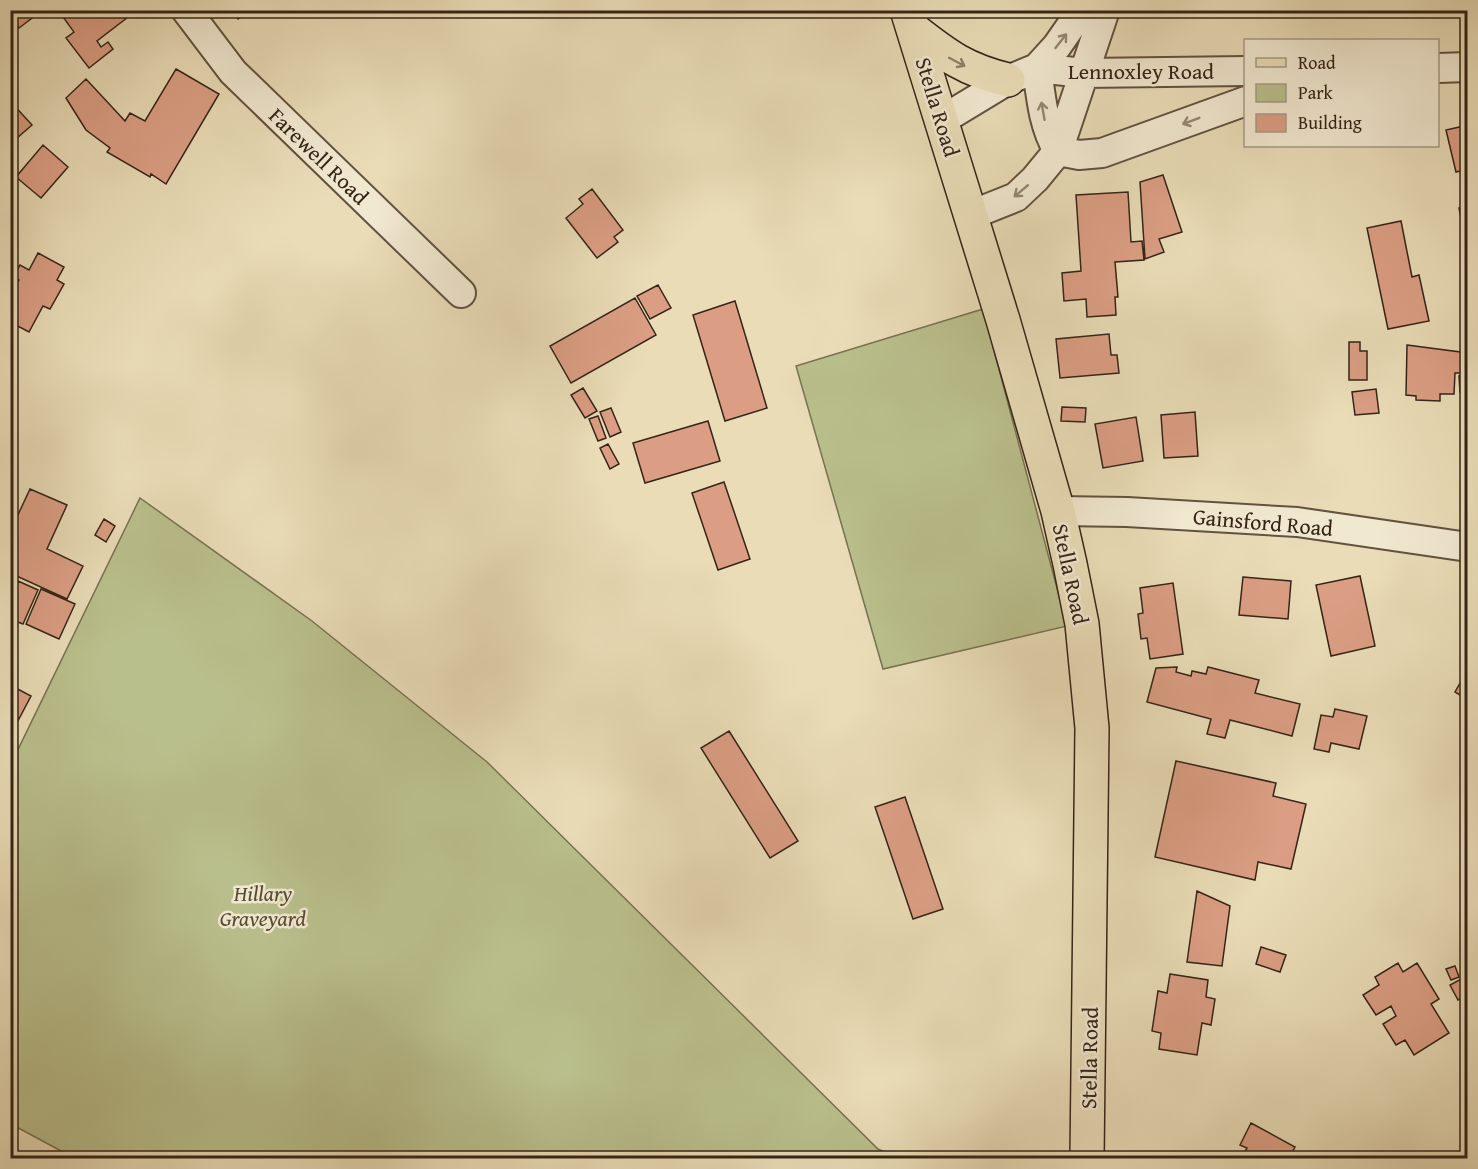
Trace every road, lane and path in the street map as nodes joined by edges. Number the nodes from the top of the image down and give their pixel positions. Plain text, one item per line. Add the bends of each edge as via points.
1 (186, 10) edge
2 (1082, 10) edge
3 (1105, 10) edge
4 (910, 20) edge
5 (1439, 68) edge
6 (1467, 68) edge
7 (1244, 71) edge
8 (1084, 73) junction
9 (1023, 74) junction
10 (1244, 101) edge
11 (942, 120) junction
12 (1058, 151) junction
13 (971, 215) junction
14 (460, 293) dead end
15 (1058, 511) junction
16 (1467, 547) edge
17 (1087, 1158) edge

1 - 14 street, Farewell Road via 233,72
9 -> 2 street via 1057,46
3 - 8 street
4 -> 9 main road via 944,54 962,64 983,74
4 - 11 main road, Stella Road
5 - 6 street
7 - 8 street, Lennoxley Road
8 - 9 street, Lennoxley Road
8 - 12 street
9 - 11 street
12 -> 9 street, Lennoxley Road
10 -> 12 street, Lennoxley Road via 1102,153 1079,155
11 - 13 main road, Stella Road
12 -> 13 street via 1016,197
13 - 15 main road, Stella Road
15 - 16 street, Gainsford Road via 1297,522
15 - 17 main road, Stella Road via 1082,624 1092,728

